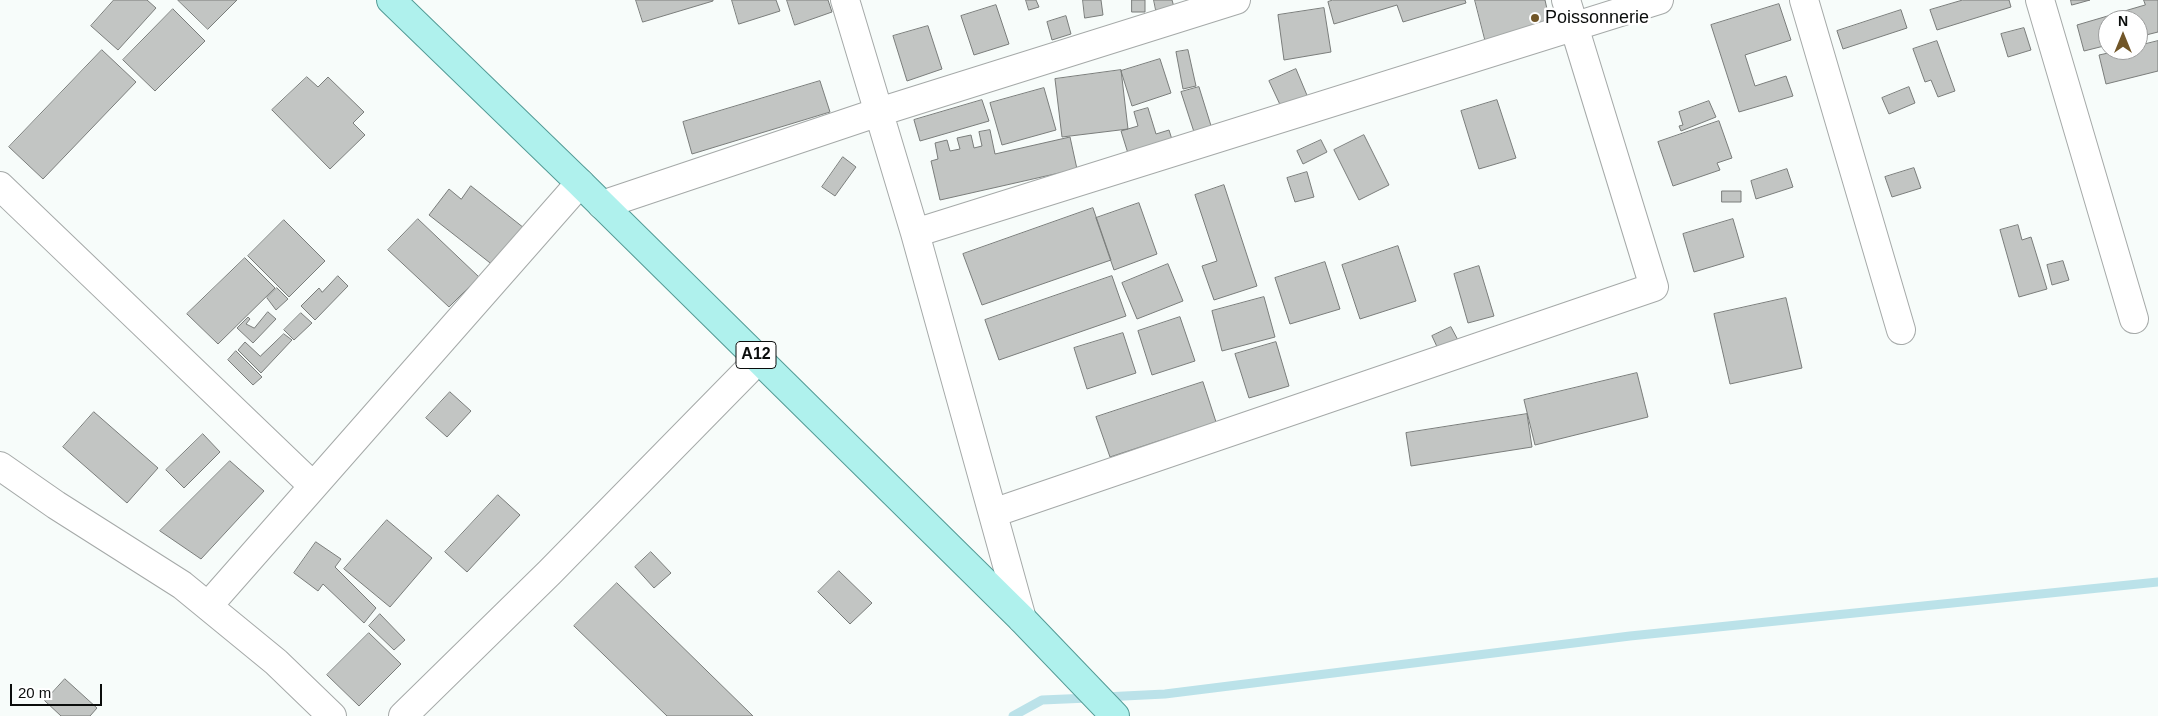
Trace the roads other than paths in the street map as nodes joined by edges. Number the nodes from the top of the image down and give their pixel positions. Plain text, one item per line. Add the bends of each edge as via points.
1 (391, 0) edge
2 (844, 0) edge
3 (1236, 0) edge
4 (1566, 0) edge
5 (1659, 0) edge
6 (1804, 0) edge
7 (2040, 0) edge
8 (1574, 27) junction
9 (879, 112) junction
10 (580, 183) junction
11 (0, 186) edge
12 (602, 205) junction
13 (915, 233) junction
14 (2134, 319) dead end
15 (1901, 330) dead end
16 (760, 359) junction
17 (0, 466) edge
18 (313, 486) junction
19 (993, 513) junction
20 (208, 606) junction
21 (1022, 619) junction
22 (332, 716) edge
23 (403, 716) edge
24 (1115, 716) edge

1 - 10 main road, A12
2 - 9 street
3 - 9 street
4 - 8 street
5 - 8 street
6 - 15 street
7 - 14 street
8 - 13 street
8 - 19 street via 1654,287
9 - 12 street
9 - 13 street
10 - 12 main road, A12
10 - 18 street
11 - 18 street
12 - 16 main road, A12
13 - 19 street
16 - 21 main road, A12
16 - 23 street
17 - 20 street via 182,585
18 - 20 street
19 - 21 street
20 - 22 street via 276,662
21 - 24 main road, A12

